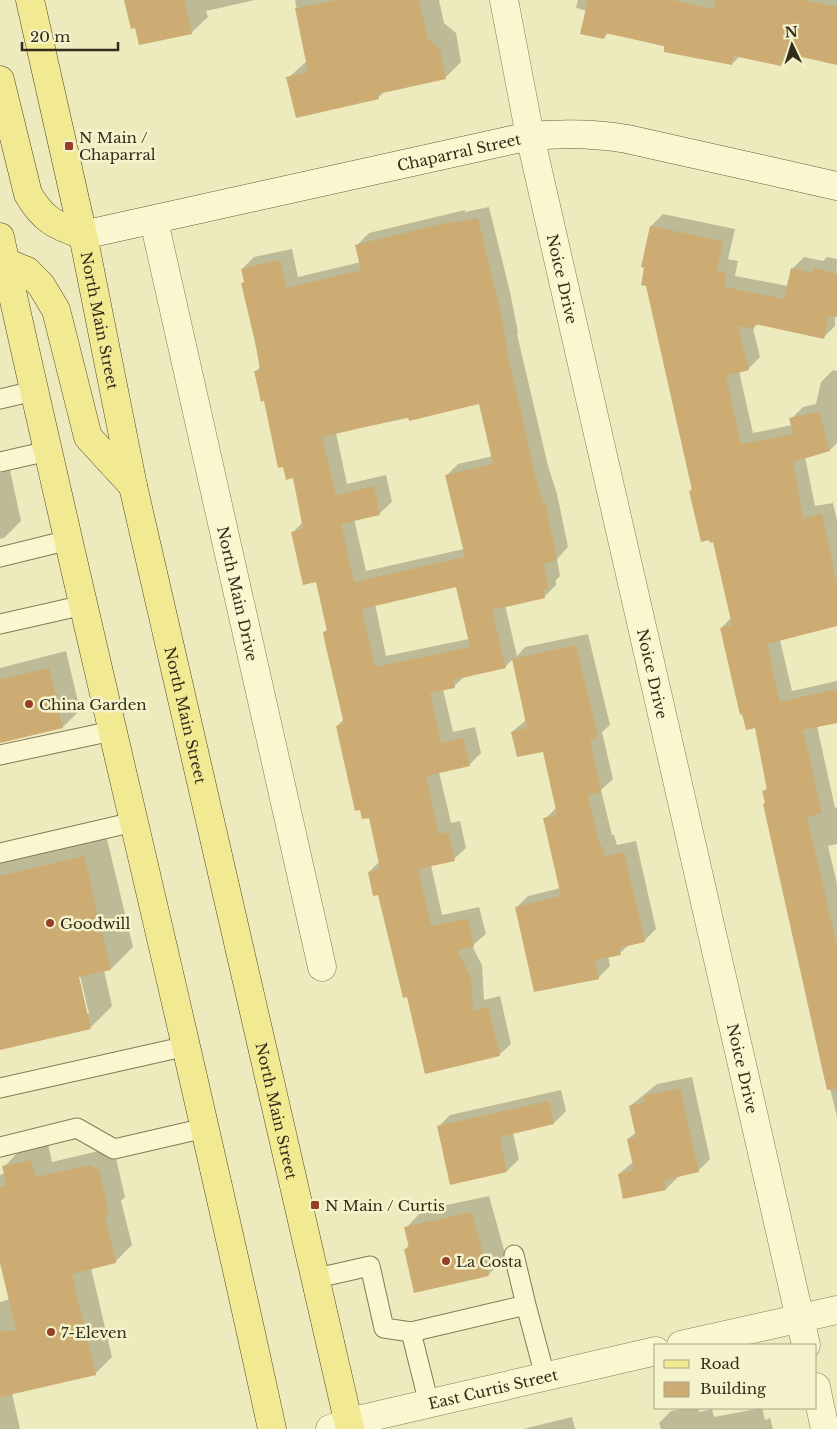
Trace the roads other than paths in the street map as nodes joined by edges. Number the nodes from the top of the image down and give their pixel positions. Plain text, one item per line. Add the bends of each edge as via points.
1 (30, 0) edge
2 (504, 0) edge
3 (0, 80) edge
4 (530, 136) junction
5 (837, 186) edge
6 (154, 221) junction
7 (83, 235) junction
8 (2, 254) edge
9 (34, 391) junction
10 (0, 400) edge
11 (48, 451) junction
12 (0, 462) edge
13 (133, 486) junction
14 (69, 540) junction
15 (0, 557) edge
16 (84, 605) junction
17 (0, 624) edge
18 (112, 731) junction
19 (0, 756) edge
20 (134, 822) junction
21 (0, 853) edge
22 (322, 967) dead end
23 (187, 1046) junction
24 (0, 1088) edge
25 (205, 1128) junction
26 (0, 1147) edge
27 (514, 1255) dead end
28 (317, 1278) junction
29 (526, 1305) junction
30 (837, 1310) edge
31 (800, 1318) junction
32 (411, 1332) junction
33 (685, 1344) edge
34 (806, 1344) edge
35 (654, 1351) edge
36 (545, 1376) junction
37 (817, 1392) edge
38 (429, 1404) junction
39 (343, 1427) edge
40 (272, 1429) edge
41 (825, 1429) edge

1 - 7 main road, North Main Street
2 - 4 street, Noice Drive
3 - 7 main road via 28,194 37,210 56,226
4 - 5 street, Chaparral Street via 558,133 602,135
4 - 6 street, Chaparral Street
4 - 31 street, Noice Drive
6 - 7 street, Chaparral Street
6 - 22 street, North Main Drive
7 - 13 main road, North Main Street
8 - 9 main road
8 - 13 main road via 42,285 56,310 88,437
9 - 10 lane
9 - 11 main road
11 - 12 lane
11 - 14 main road
13 - 28 main road, North Main Street
14 - 15 lane
14 - 16 main road
16 - 17 lane
16 - 18 main road
18 - 19 lane
18 - 20 main road
20 - 21 lane
20 - 23 main road
23 - 24 lane
23 - 25 main road
25 - 26 lane via 114,1150 77,1128
25 - 40 main road
27 - 29 lane
28 - 32 lane via 370,1266 384,1328
28 - 39 main road, North Main Street
29 - 32 lane
29 - 36 lane
30 - 31 street
31 - 33 street
31 - 34 street, Noice Drive
32 - 38 lane
35 - 36 street, East Curtis Street
36 - 38 street, East Curtis Street
37 - 41 street
38 - 39 street, East Curtis Street

